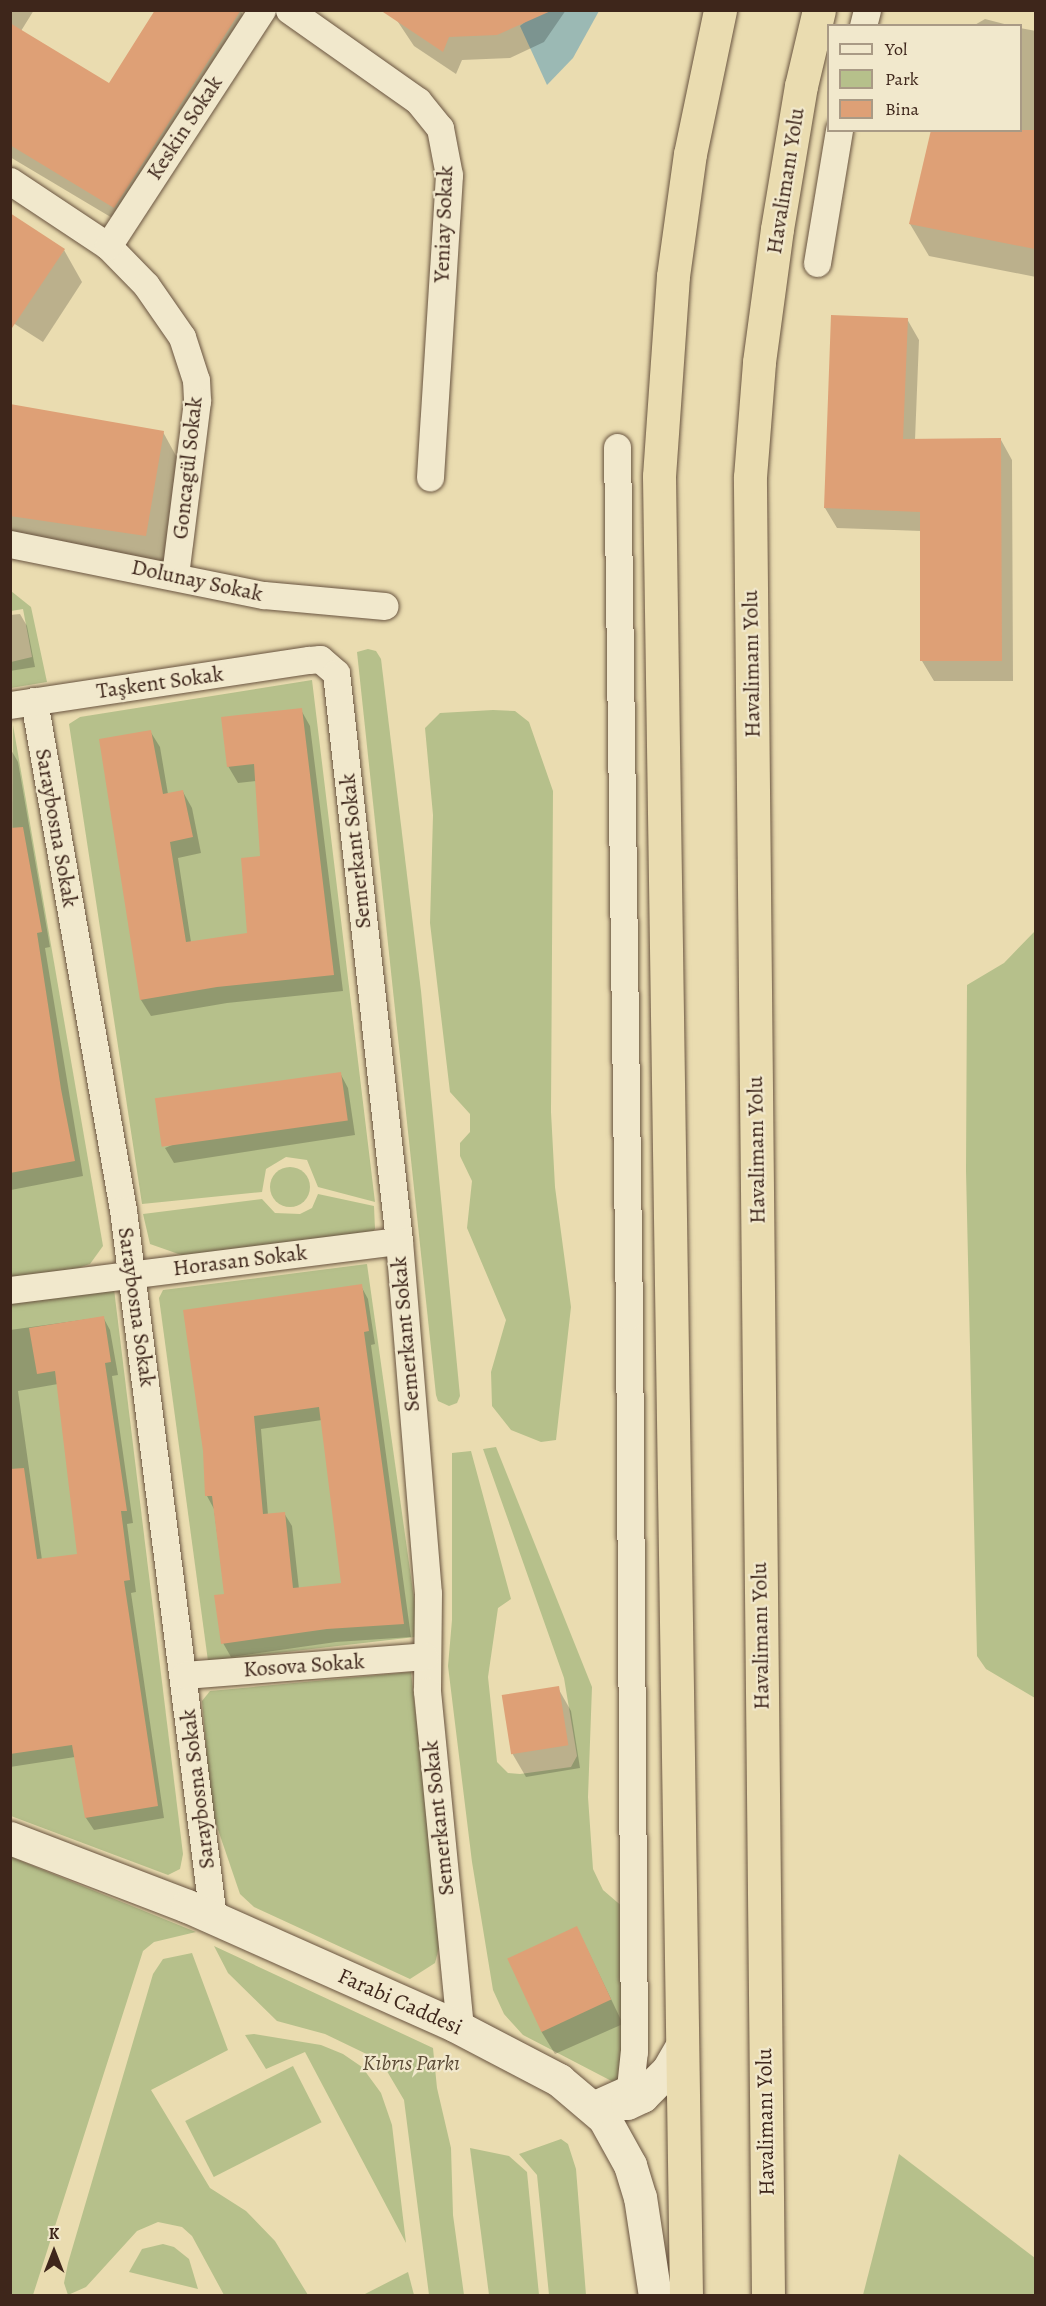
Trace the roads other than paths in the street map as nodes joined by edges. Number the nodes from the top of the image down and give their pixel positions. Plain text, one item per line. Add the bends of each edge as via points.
1 (262, 10) edge
2 (289, 10) edge
3 (720, 10) edge
4 (819, 10) edge
5 (840, 132) edge
6 (10, 181) edge
7 (108, 246) junction
8 (817, 263) dead end
9 (617, 447) dead end
10 (430, 477) dead end
11 (10, 544) edge
12 (175, 576) junction
13 (384, 606) dead end
14 (309, 660) joint
15 (22, 703) edge
16 (399, 1241) junction
17 (132, 1275) junction
18 (10, 1290) edge
19 (424, 1656) junction
20 (184, 1675) junction
21 (10, 1838) edge
22 (213, 1917) junction
23 (460, 2028) junction
24 (682, 2046) junction
25 (591, 2106) junction
26 (655, 2295) edge
27 (686, 2295) edge
28 (768, 2295) edge

1 - 7 street, Keskin Sokak
2 - 10 street, Yeniay Sokak via 418,100 440,128 449,175
3 - 24 highway via 690,154 673,276 659,476
4 - 28 highway, Havalimanı Yolu via 801,86 777,229 759,362 750,477
5 - 8 street
6 - 7 street, Goncagül Sokak
7 - 12 street, Goncagül Sokak via 167,314 182,337 196,380 196,412
9 - 25 street via 634,2052 630,2088
11 - 12 street, Dolunay Sokak
12 - 13 street, Dolunay Sokak via 264,595
14 - 15 street, Taşkent Sokak
14 - 16 street, Semerkant Sokak via 320,660 336,673
15 - 17 street, Saraybosna Sokak
16 - 17 street, Horasan Sokak
16 - 19 street, Semerkant Sokak via 428,1593
17 - 18 street, Horasan Sokak
17 - 20 street, Saraybosna Sokak
19 - 20 street, Kosova Sokak
19 - 23 street, Semerkant Sokak
20 - 22 street, Saraybosna Sokak
21 - 22 street, Farabi Caddesi
22 - 23 street, Farabi Caddesi
23 - 25 street, Farabi Caddesi via 528,2061
24 - 25 street via 662,2078 642,2096 627,2103
24 - 27 highway
25 - 26 street, Farabi Caddesi via 616,2134 630,2165 640,2197

